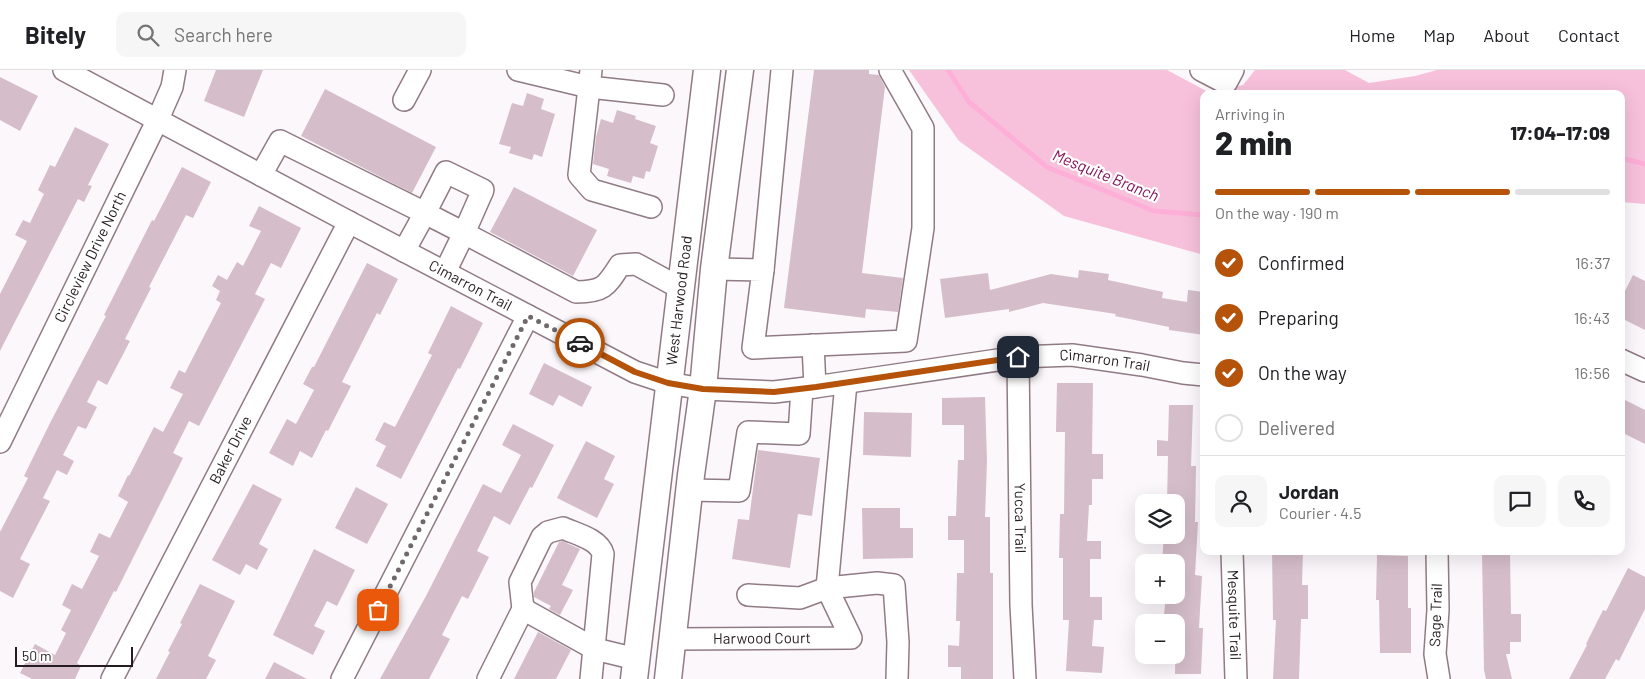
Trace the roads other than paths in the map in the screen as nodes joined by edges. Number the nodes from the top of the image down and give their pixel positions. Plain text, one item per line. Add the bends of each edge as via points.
1 (64, 70) edge
2 (175, 70) edge
3 (420, 70) edge
4 (518, 70) edge
5 (707, 70) edge
6 (740, 70) edge
7 (782, 70) edge
8 (890, 70) edge
9 (1201, 70) edge
10 (1233, 70) edge
11 (590, 78) edge
12 (663, 95) dead end
13 (404, 100) dead end
14 (158, 119) junction
15 (261, 175) junction
16 (651, 207) dead end
17 (425, 213) junction
18 (349, 222) junction
19 (464, 233) junction
20 (404, 251) junction
21 (714, 269) junction
22 (763, 270) junction
23 (445, 272) junction
24 (680, 288) junction
25 (528, 316) junction
26 (906, 341) junction
27 (813, 345) junction
28 (1018, 357) junction
29 (1625, 362) edge
30 (1645, 371) edge
31 (908, 374) junction
32 (1200, 375) edge
33 (846, 382) junction
34 (668, 383) junction
35 (808, 388) junction
36 (703, 389) junction
37 (0, 442) edge
38 (689, 490) junction
39 (1232, 555) edge
40 (1437, 555) edge
41 (827, 588) junction
42 (748, 595) dead end
43 (523, 609) junction
44 (673, 639) junction
45 (595, 649) junction
46 (635, 669) edge
47 (112, 679) edge
48 (342, 679) edge
49 (488, 679) edge
50 (591, 679) edge
51 (668, 679) edge
52 (897, 679) edge
53 (1025, 679) edge
54 (1236, 679) edge
55 (1439, 679) edge

1 - 14 street, Cimarron Trail
2 - 14 street, Circleview Drive North via 172,87
3 - 13 street
4 - 11 street
5 - 24 main road, West Harwood Road
6 - 21 main road
7 - 22 street
8 - 26 street via 923,128 923,228
9 - 10 street via 1226,83
11 - 12 street
11 - 16 street via 579,175 592,190
14 - 15 street, Cimarron Trail
14 - 37 street, Circleview Drive North
15 - 17 street via 280,141
15 - 18 street, Cimarron Trail
17 - 19 street
17 - 19 street via 446,172 483,190
17 - 20 street
18 - 20 street, Cimarron Trail
18 - 47 street, Baker Drive
19 - 23 street
19 - 24 street via 576,292 593,292 608,284 620,265 636,264
20 - 23 street, Cimarron Trail
21 - 22 street
21 - 36 main road
22 - 27 street via 753,348
23 - 25 street, Cimarron Trail
24 - 34 main road, West Harwood Road
25 - 34 street, Cimarron Trail via 635,372
25 - 48 street
26 - 27 street
26 - 31 street
27 - 35 street
28 - 31 street, Cimarron Trail
28 - 32 street, Cimarron Trail via 1072,355
28 - 53 street, Yucca Trail
29 - 30 street
31 - 33 street, Cimarron Trail
33 - 35 street, Cimarron Trail
33 - 41 street
34 - 36 street, Cimarron Trail
34 - 46 main road, West Harwood Road
35 - 36 street, Cimarron Trail via 774,392
35 - 38 street via 799,434 748,432 738,491
36 - 38 main road
38 - 44 main road
39 - 54 street, Mesquite Trail
40 - 55 street, Sage Trail via 1435,654
41 - 42 street via 800,598
41 - 44 street, Harwood Court via 851,638
41 - 52 street via 877,583 894,585
43 - 45 street
43 - 45 street via 520,582 542,537 563,528 597,544 603,554
43 - 49 street
44 - 51 main road
45 - 46 street
45 - 50 street

